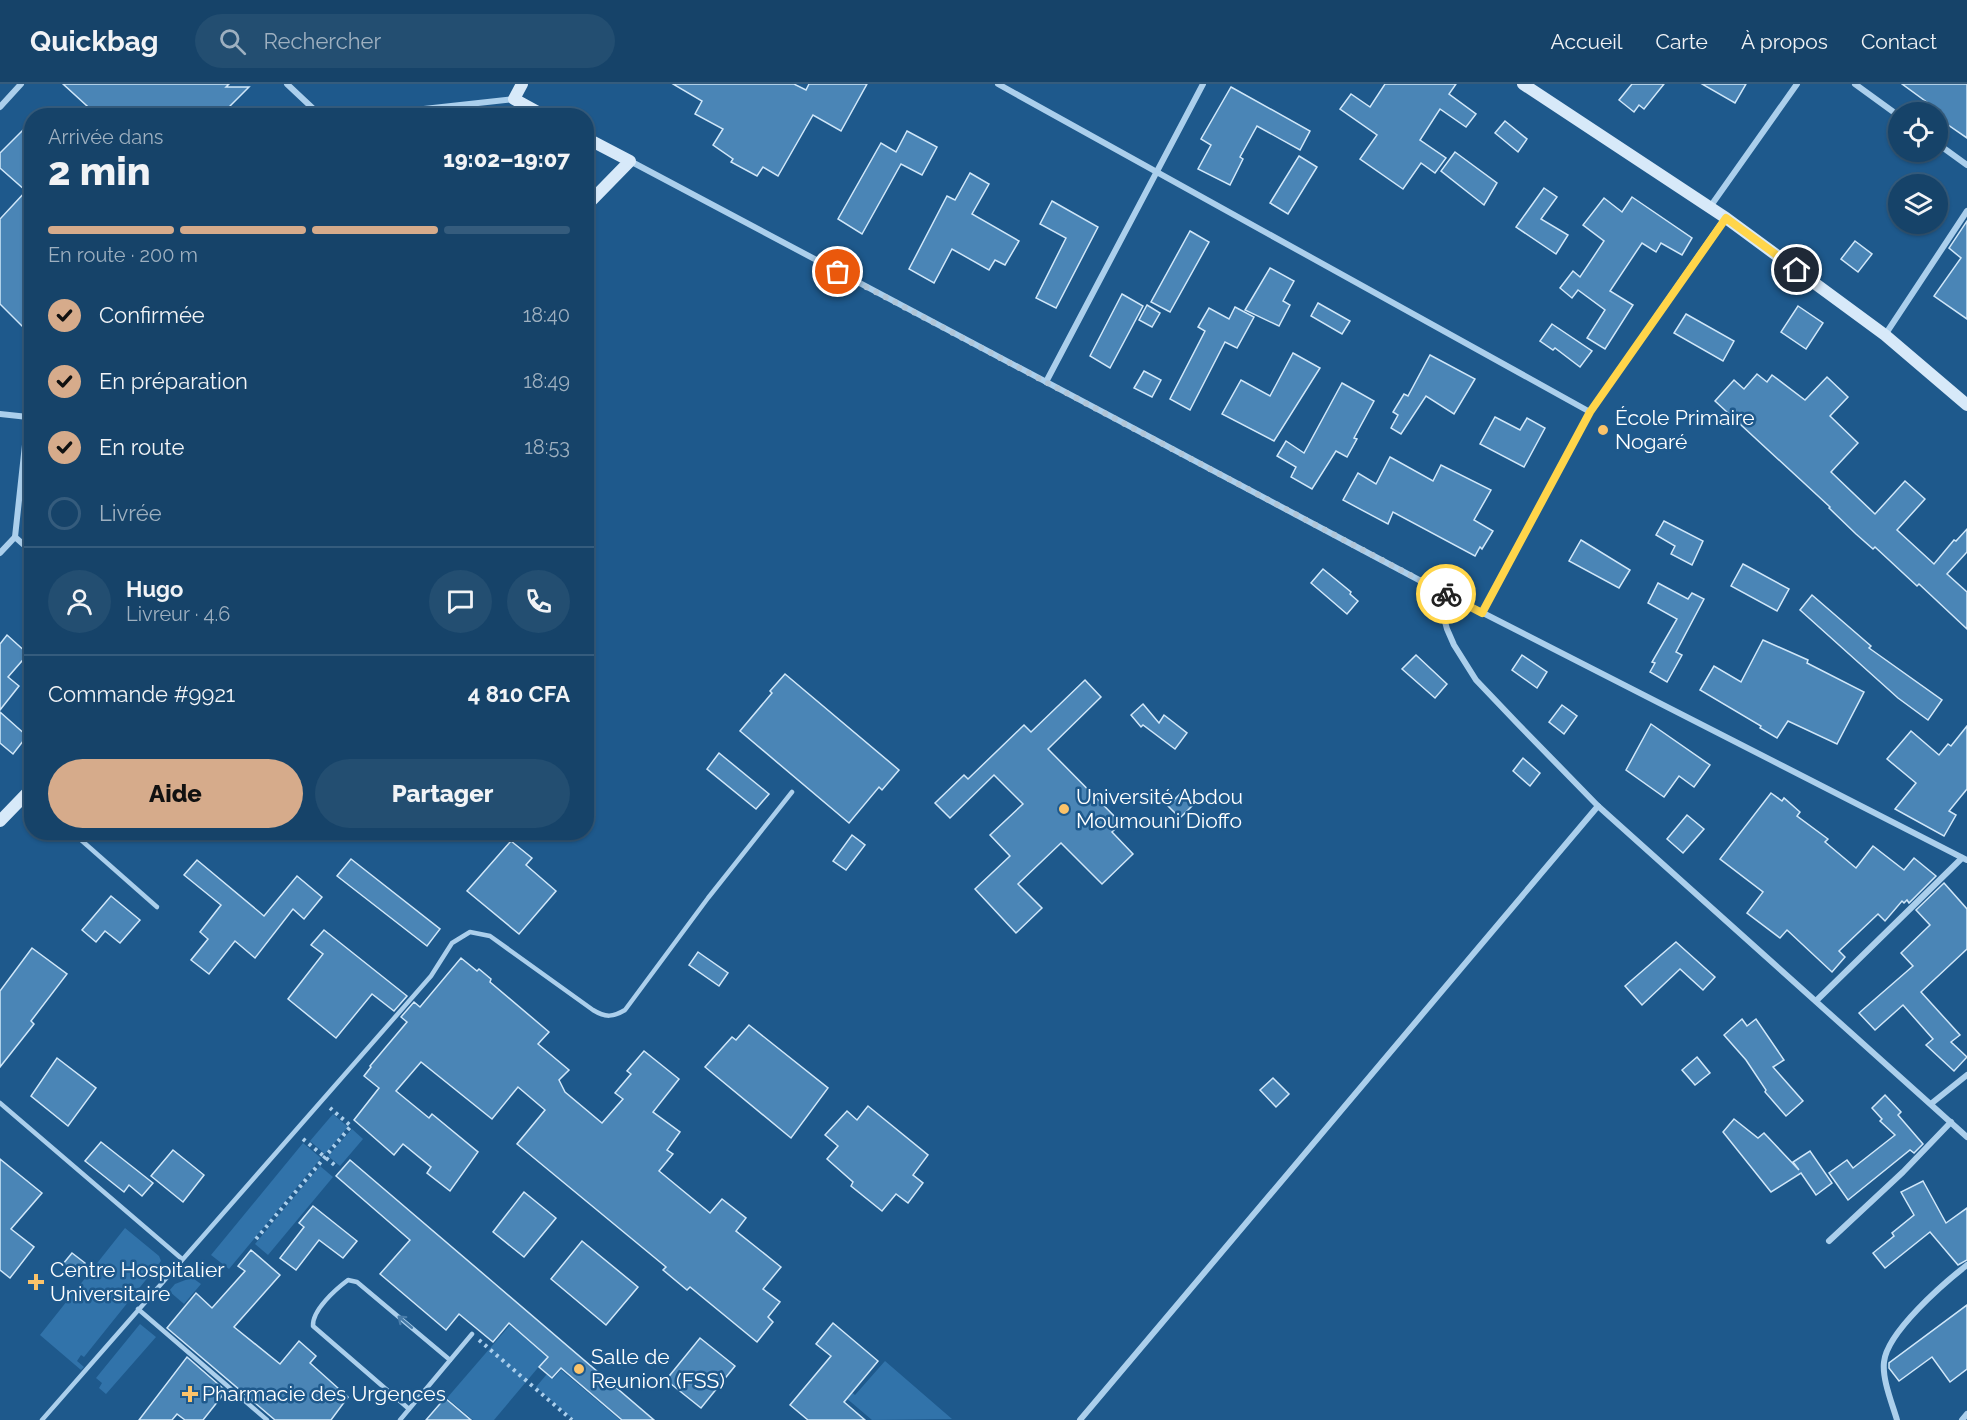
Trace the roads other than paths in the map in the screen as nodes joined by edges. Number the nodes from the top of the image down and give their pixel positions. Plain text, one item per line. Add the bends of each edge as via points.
1 (21, 84) edge
2 (287, 84) edge
3 (522, 84) edge
4 (998, 84) edge
5 (1203, 84) edge
6 (1523, 84) edge
7 (1797, 84) edge
8 (1856, 84) edge
9 (514, 99) junction
10 (0, 107) edge
11 (312, 108) edge
12 (432, 108) edge
13 (530, 108) edge
14 (1888, 108) edge
15 (594, 142) edge
16 (1948, 151) edge
17 (630, 161) junction
18 (1967, 165) edge
19 (1156, 172) junction
20 (594, 199) edge
21 (1709, 207) junction
22 (1967, 211) edge
23 (1726, 218) junction
24 (1885, 335) junction
25 (1046, 382) junction
26 (1967, 405) edge
27 (1590, 412) junction
28 (0, 414) edge
29 (24, 415) edge
30 (24, 464) edge
31 (15, 537) junction
32 (24, 545) edge
33 (0, 553) edge
34 (1436, 589) junction
35 (1482, 613) junction
36 (792, 792) dead end
37 (24, 798) edge
38 (1598, 806) junction
39 (0, 821) edge
40 (81, 840) edge
41 (1965, 859) edge
42 (157, 907) dead end
43 (1816, 1001) junction
44 (1967, 1075) edge
45 (0, 1103) edge
46 (1932, 1103) junction
47 (1952, 1122) junction
48 (1967, 1137) edge
49 (1829, 1241) dead end
50 (182, 1259) junction
51 (1967, 1265) edge
52 (138, 1309) junction
53 (472, 1334) road end
54 (450, 1360) junction
55 (409, 1408) junction
56 (1967, 1414) edge
57 (42, 1420) edge
58 (267, 1420) edge
59 (400, 1420) edge
60 (1080, 1420) edge
61 (1897, 1420) edge
62 (1962, 1420) edge

1 - 10 street
2 - 11 street
3 - 9 street
4 - 19 street
5 - 19 street
6 - 21 street
7 - 21 street
8 - 14 street
9 - 12 street
9 - 13 street
15 - 17 street
16 - 18 street
17 - 20 street
17 - 25 street
19 - 25 street
19 - 27 street
21 - 23 street
22 - 24 street
23 - 24 street
23 - 27 street
24 - 26 street
25 - 34 street
27 - 35 street
28 - 29 street
30 - 31 street
31 - 32 street
31 - 33 street
34 - 35 street
34 - 38 street via 1450,637 1476,680
35 - 41 street
36 - 50 lane via 625,1010 614,1016 603,1016 490,936 470,932 452,943 431,976
37 - 39 street
38 - 43 street
38 - 60 street
40 - 42 lane
41 - 43 street
43 - 46 street
44 - 46 street
45 - 50 lane
46 - 47 street
47 - 48 street
47 - 49 street
50 - 52 lane
51 - 61 street via 1937,1288 1886,1353 1884,1370
52 - 57 lane
52 - 58 lane
53 - 54 lane
54 - 55 lane
54 -> 55 lane via 357,1282 348,1280 317,1312 313,1326
55 - 59 lane
56 - 62 street

